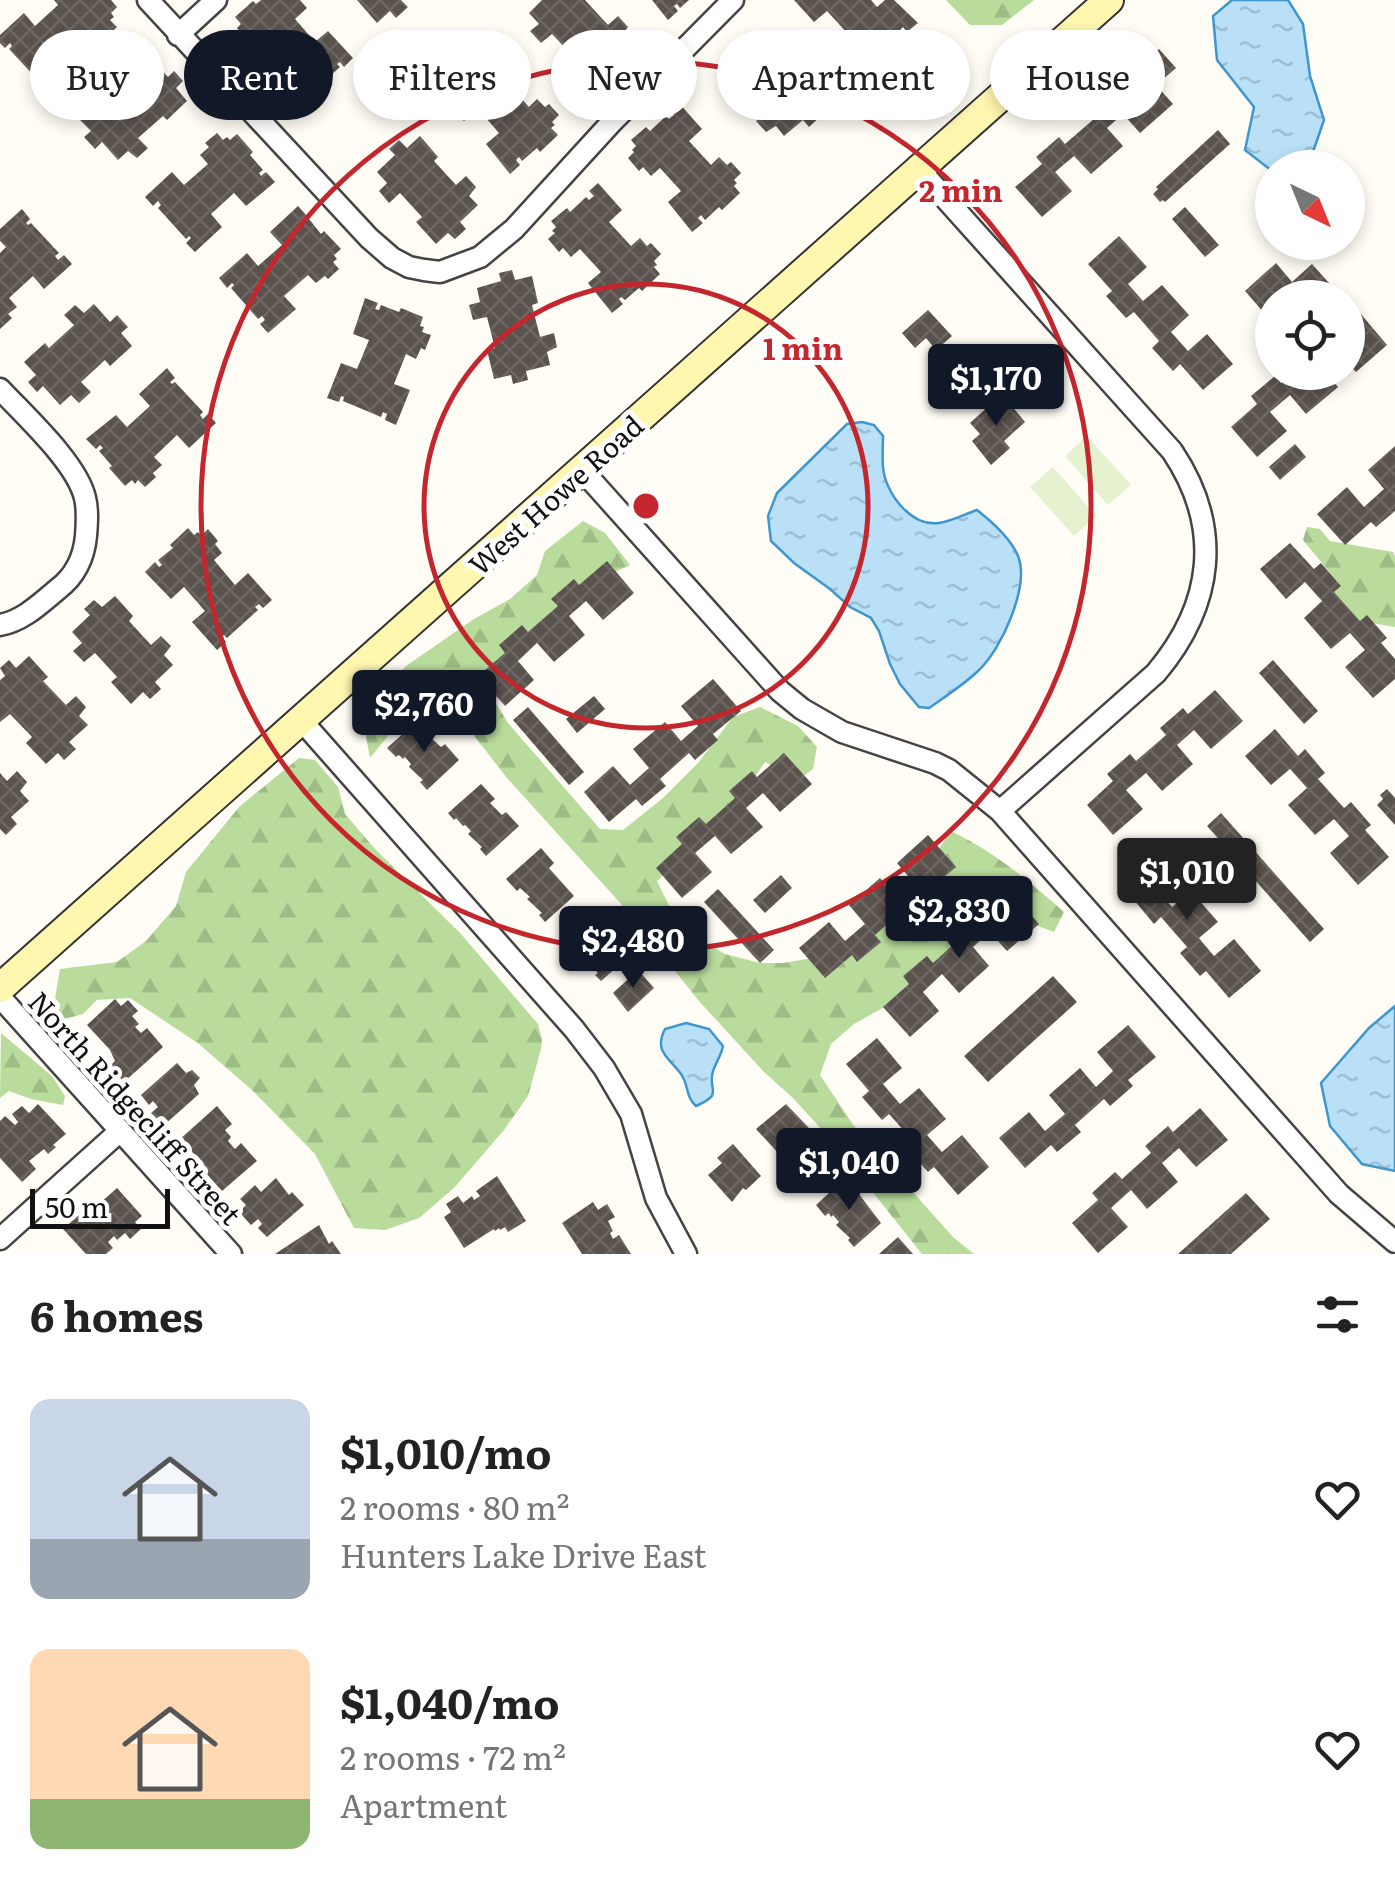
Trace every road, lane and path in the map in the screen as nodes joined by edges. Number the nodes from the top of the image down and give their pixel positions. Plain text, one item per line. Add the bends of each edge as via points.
1 (148, 0) edge
2 (216, 0) edge
3 (734, 0) edge
4 (1109, 0) edge
5 (178, 35) junction
6 (918, 168) junction
7 (0, 389) edge
8 (582, 470) junction
9 (0, 625) edge
10 (302, 720) junction
11 (1000, 812) junction
12 (0, 988) edge
13 (0, 997) edge
14 (120, 1131) junction
15 (0, 1239) edge
16 (1395, 1242) edge
17 (231, 1254) edge
18 (686, 1254) edge

1 - 5 street
2 - 5 street
3 - 5 street via 514,228 480,257 440,272 392,258 369,238
4 - 6 main road, West Howe Road
6 - 8 main road, West Howe Road
6 - 11 street via 1172,451 1194,490 1204,538 1200,593 1175,650
7 - 9 street via 71,466 87,518 85,550 71,579 30,612
8 - 10 main road, West Howe Road
8 - 11 street via 780,691 842,732 949,770
10 - 12 main road, West Howe Road
10 - 18 street via 604,1068 631,1114 656,1198
11 - 16 street via 1340,1194
13 - 14 street, North Ridgecliff Street
14 - 15 street
14 - 17 street, North Ridgecliff Street

